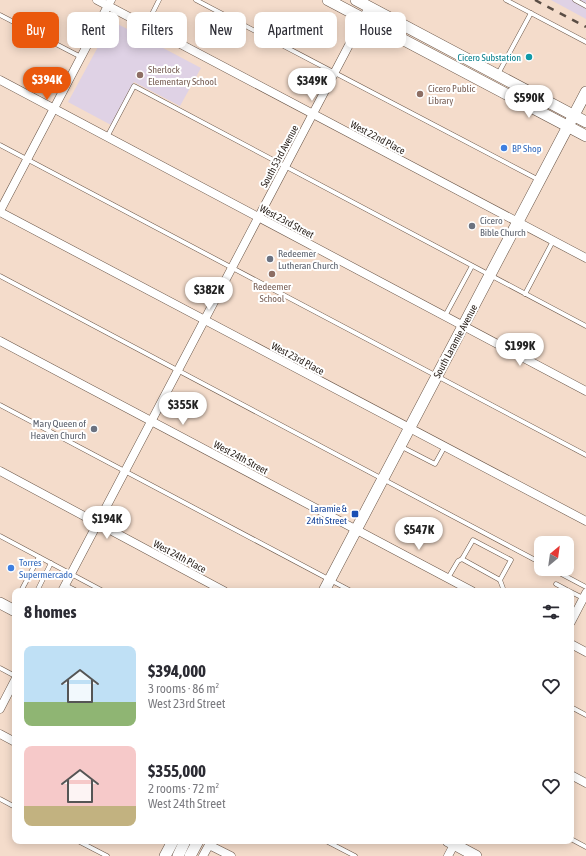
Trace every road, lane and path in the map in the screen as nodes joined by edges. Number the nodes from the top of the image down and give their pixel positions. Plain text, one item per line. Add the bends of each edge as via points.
1 (97, 0) edge
2 (160, 0) edge
3 (196, 0) edge
4 (328, 0) edge
5 (356, 0) edge
6 (506, 0) edge
7 (575, 0) edge
8 (110, 3) edge
9 (586, 6) edge
10 (369, 7) junction
11 (154, 12) edge
12 (351, 12) edge
13 (366, 12) edge
14 (531, 13) junction
15 (127, 14) edge
16 (0, 15) edge
17 (406, 41) edge
18 (586, 42) edge
19 (187, 48) edge
20 (347, 48) edge
21 (81, 57) junction
22 (335, 72) junction
23 (498, 75) junction
24 (0, 80) edge
25 (586, 92) edge
26 (54, 109) junction
27 (313, 114) junction
28 (574, 115) junction
29 (586, 122) edge
30 (567, 126) junction
31 (586, 136) edge
32 (107, 137) junction
33 (0, 145) edge
34 (27, 160) junction
35 (285, 166) junction
36 (539, 180) junction
37 (0, 211) edge
38 (258, 217) junction
39 (517, 222) junction
40 (553, 241) junction
41 (586, 258) edge
42 (472, 266) junction
43 (232, 268) junction
44 (489, 275) junction
45 (0, 276) edge
46 (525, 294) junction
47 (445, 316) junction
48 (204, 320) junction
49 (463, 325) junction
50 (586, 326) edge
51 (0, 341) edge
52 (178, 371) junction
53 (436, 376) junction
54 (586, 391) edge
55 (0, 405) edge
56 (151, 421) junction
57 (410, 427) junction
58 (400, 446) junction
59 (445, 446) junction
60 (586, 455) edge
61 (0, 471) edge
62 (125, 471) junction
63 (382, 479) junction
64 (586, 521) edge
65 (97, 523) junction
66 (356, 529) junction
67 (0, 536) edge
68 (39, 557) junction
69 (462, 559) junction
70 (534, 559) edge
71 (51, 563) junction
72 (71, 574) junction
73 (565, 576) edge
74 (448, 578) junction
75 (330, 580) junction
76 (500, 580) junction
77 (556, 584) dead end
78 (586, 587) edge
79 (23, 588) edge
80 (38, 588) edge
81 (63, 588) edge
82 (97, 588) edge
83 (218, 588) edge
84 (326, 588) edge
85 (345, 588) edge
86 (466, 588) edge
87 (503, 588) edge
88 (563, 588) edge
89 (574, 593) edge
90 (585, 596) edge
91 (0, 603) edge
92 (12, 609) edge
93 (574, 616) edge
94 (574, 646) edge
95 (586, 652) edge
96 (0, 668) edge
97 (12, 674) edge
98 (12, 686) edge
99 (0, 709) edge
100 (574, 709) edge
101 (586, 715) edge
102 (0, 734) edge
103 (12, 740) edge
104 (574, 777) edge
105 (586, 783) edge
106 (0, 799) edge
107 (12, 805) edge
108 (574, 841) edge
109 (84, 844) edge
110 (171, 844) edge
111 (184, 844) edge
112 (196, 844) edge
113 (332, 844) edge
114 (452, 844) edge
115 (456, 844) edge
116 (586, 847) edge
117 (106, 856) edge
118 (165, 856) edge
119 (178, 856) edge
120 (190, 856) edge
121 (203, 856) edge
122 (231, 856) edge
123 (355, 856) edge
124 (448, 856) edge
125 (476, 856) edge

1 - 8 street, West 22nd Place
2 - 11 lane
3 - 22 lane
4 - 12 main road
5 - 10 main road
6 - 14 lane
7 - 9 lane
8 - 15 street, West 22nd Place
8 - 21 street
10 - 13 street, South 53rd Avenue
10 - 23 main road
14 - 18 lane
14 - 23 lane
16 - 21 lane
17 - 30 main road
19 - 27 street, West 22nd Place
20 - 22 street, South 53rd Avenue
21 - 26 street
22 - 27 street, South 53rd Avenue
22 - 36 lane
23 - 28 main road
24 - 26 street, West 23rd Street
25 - 28 main road, South Laramie Avenue
26 - 32 street, West 23rd Street
26 - 34 street
27 - 35 street, South 53rd Avenue
27 - 39 street, West 22nd Place
28 - 29 main road
28 - 30 main road, South Laramie Avenue
30 - 31 main road
30 - 36 main road, South Laramie Avenue
32 - 35 lane via 134,86
32 - 38 street, West 23rd Street
33 - 34 lane
34 - 37 street
34 - 43 lane
35 - 38 street, South 53rd Avenue
35 - 42 lane
36 - 39 main road, South Laramie Avenue
37 - 48 street, West 23rd Place
38 - 43 street, South 53rd Avenue
38 - 47 street, West 23rd Street
39 - 40 street, West 22nd Place
39 - 44 main road, South Laramie Avenue
40 - 41 street, West 22nd Place
40 - 46 lane
42 - 44 lane
42 - 47 lane
43 - 48 street, South 53rd Avenue
43 - 53 lane
44 - 46 lane
44 - 49 main road, South Laramie Avenue
45 - 52 lane
46 - 50 lane
47 - 49 street, West 23rd Street
48 - 52 street, South 53rd Avenue
48 - 57 street, West 23rd Place
49 - 53 main road, South Laramie Avenue
49 - 54 street, West 23rd Street
51 - 56 street, West 24th Street
52 - 56 street, South 53rd Avenue
52 - 63 lane
53 - 57 main road, South Laramie Avenue
53 - 60 lane
55 - 62 lane
56 - 62 street, South 53rd Avenue
56 - 66 street, West 24th Street
57 - 58 main road, South Laramie Avenue
57 - 59 street, West 23rd Place
58 - 59 lane via 435,464
58 - 63 main road, South Laramie Avenue
59 - 64 street, West 23rd Place
61 - 65 street, West 24th Place
62 - 65 street, South 53rd Avenue
62 - 75 lane
63 - 66 main road, South Laramie Avenue
63 - 70 lane
65 - 72 street, South 53rd Avenue
65 - 83 street, West 24th Place
66 - 74 street, West 24th Street
66 - 75 main road, South Laramie Avenue
67 - 68 lane
68 - 71 lane
68 - 79 lane
69 - 74 lane via 458,561
69 - 76 lane
69 - 76 lane via 473,540 511,560
71 - 72 lane
71 - 80 lane
72 - 81 street, South 53rd Avenue
72 - 82 lane
73 - 78 lane
74 - 86 street, West 24th Street
75 - 84 main road, South Laramie Avenue
75 - 85 lane
76 - 87 lane
77 - 88 lane
89 - 90 lane
90 - 93 street
91 - 92 main road
94 - 95 street
96 - 97 lane
98 - 99 street
100 - 101 lane
102 - 103 street
104 - 105 street
106 - 107 lane
108 - 116 lane
109 - 117 lane
110 - 118 main road
111 - 119 main road
112 - 120 main road
113 - 123 lane
114 - 124 street
115 - 125 main road
121 - 122 street via 210,845

